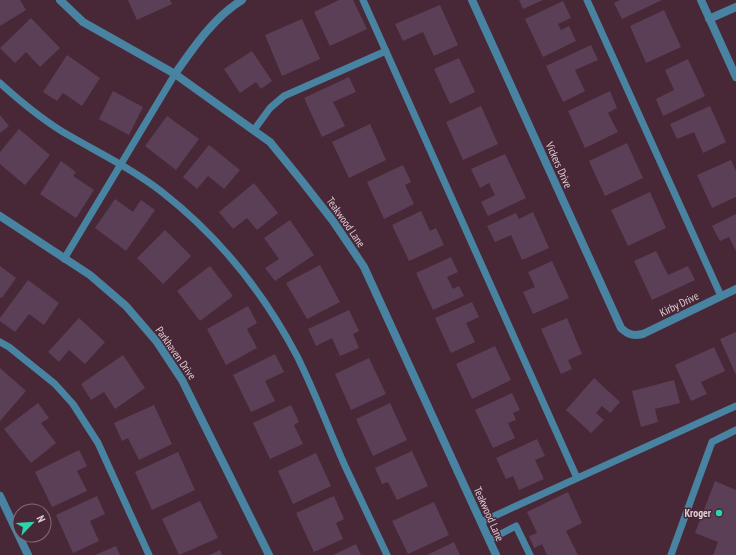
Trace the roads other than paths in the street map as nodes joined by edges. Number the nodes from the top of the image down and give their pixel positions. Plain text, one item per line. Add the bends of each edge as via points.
1 (60, 0) edge
2 (242, 0) edge
3 (363, 0) edge
4 (472, 0) edge
5 (587, 0) edge
6 (701, 0) edge
7 (736, 7) edge
8 (709, 19) junction
9 (386, 51) junction
10 (175, 74) junction
11 (736, 77) edge
12 (0, 82) edge
13 (254, 130) junction
14 (120, 165) junction
15 (0, 216) edge
16 (64, 259) junction
17 (736, 289) edge
18 (720, 296) junction
19 (631, 335) joint
20 (0, 342) edge
21 (736, 406) edge
22 (736, 430) edge
23 (577, 478) junction
24 (0, 496) edge
25 (481, 522) junction
26 (489, 540) junction
27 (28, 555) edge
28 (149, 555) edge
29 (270, 555) edge
30 (387, 555) edge
31 (496, 555) edge
32 (530, 555) edge
33 (671, 555) edge

1 - 10 street, Teakwood Lane via 83,22
2 - 10 street via 199,40
3 - 9 lane
4 - 19 street, Vickers Drive via 621,328
5 - 18 lane
6 - 8 street
7 - 8 street
8 - 11 street
9 - 13 lane via 284,96 270,108
9 - 23 lane
10 - 13 street, Teakwood Lane
10 - 14 lane
12 - 14 lane via 68,135
13 - 25 street, Teakwood Lane via 270,142 301,180 364,267
14 - 16 lane
14 - 30 lane via 162,192 213,238 259,294 297,357
15 - 16 street, Parkhaven Drive
16 - 29 street, Parkhaven Drive via 90,276 126,306 157,342 182,380
17 - 18 street, Kirby Drive
18 - 19 street, Kirby Drive via 643,334
20 - 28 lane via 55,384 73,404 98,443
21 - 23 lane
22 - 33 lane via 712,442
23 - 25 lane
24 - 27 street
25 - 26 street, Teakwood Lane
26 - 31 street, Teakwood Lane
26 - 32 lane via 516,526

